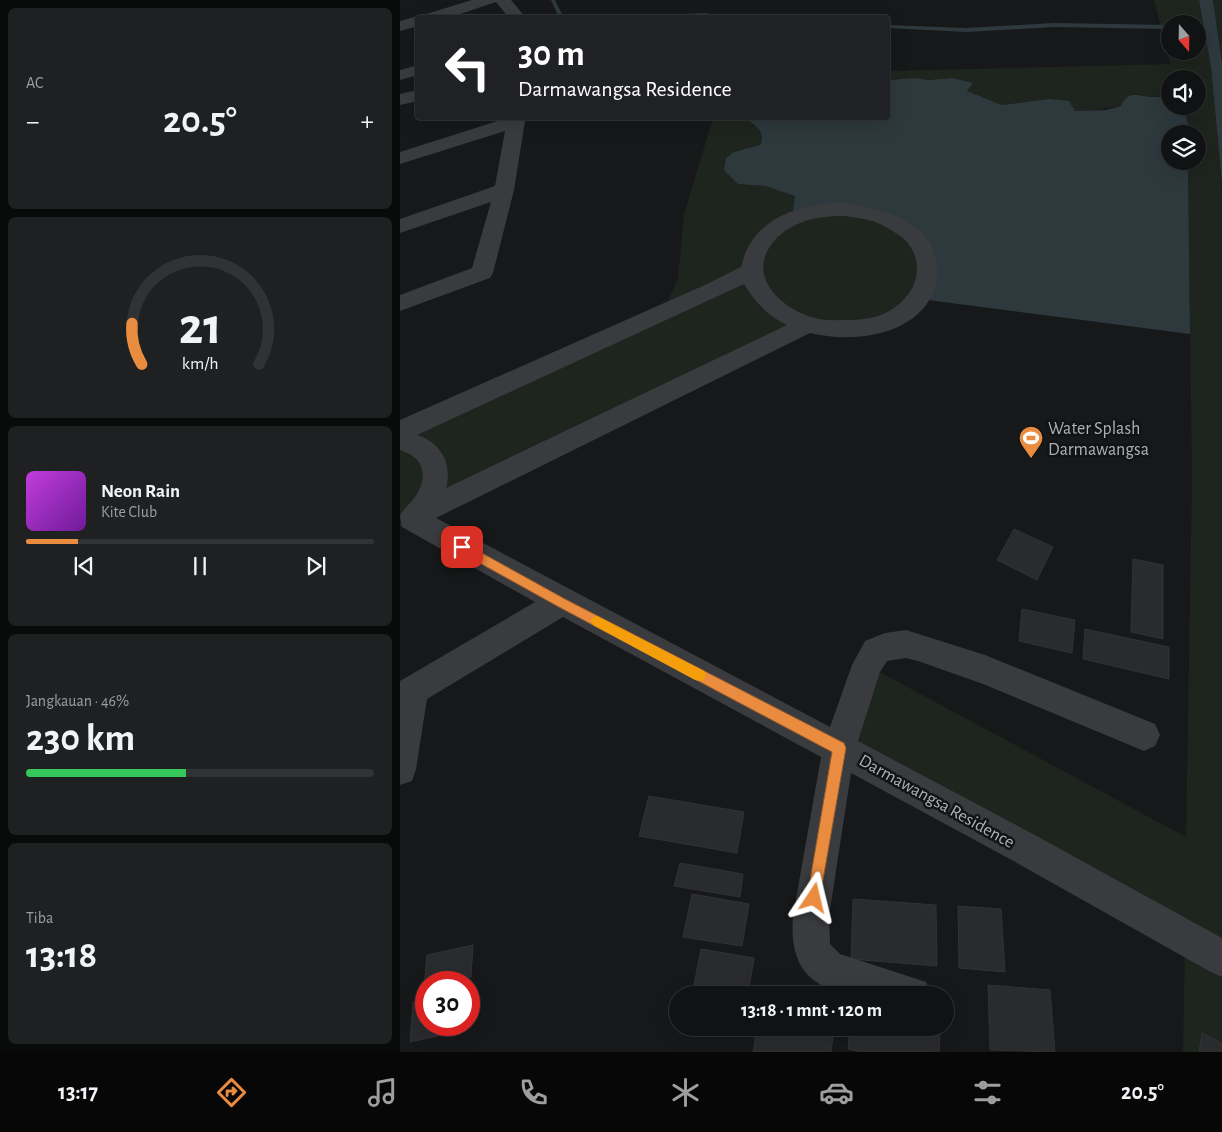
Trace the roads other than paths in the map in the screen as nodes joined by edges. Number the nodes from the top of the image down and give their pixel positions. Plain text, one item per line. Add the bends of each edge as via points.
1 (489, 0) edge
2 (502, 0) edge
3 (439, 15) edge
4 (515, 15) edge
5 (415, 22) edge
6 (400, 26) edge
7 (415, 71) edge
8 (400, 75) edge
9 (415, 96) edge
10 (400, 100) edge
11 (513, 120) edge
12 (516, 120) edge
13 (400, 158) edge
14 (504, 190) junction
15 (400, 226) edge
16 (752, 270) junction
17 (400, 303) edge
18 (807, 325) junction
19 (400, 431) edge
20 (400, 440) edge
21 (410, 520) edge
22 (561, 602) junction
23 (407, 694) edge
24 (1144, 735) dead end
25 (839, 748) junction
26 (400, 769) edge
27 (1222, 958) edge
28 (882, 986) edge

1 - 3 street
2 - 4 street
5 - 6 street
7 - 8 street
9 - 10 street
11 - 13 street
12 - 14 street
14 - 15 street
14 - 17 street via 482,272
16 - 18 street via 754,282 768,304
16 - 18 street via 759,245 768,234 792,218 824,210 865,211 884,217 901,225 922,244 930,274 927,287 910,309 888,321 863,328 827,329
16 - 19 street
18 - 21 street
20 - 21 street via 421,447 430,455 437,476 428,501
21 - 22 street, Darmawangsa Residence
22 - 23 street
22 - 25 street, Darmawangsa Residence
23 - 26 street
24 - 25 street via 985,670 906,644 885,647 872,656
25 - 27 street, Darmawangsa Residence
25 - 28 street via 811,916 812,949 818,961 829,970

